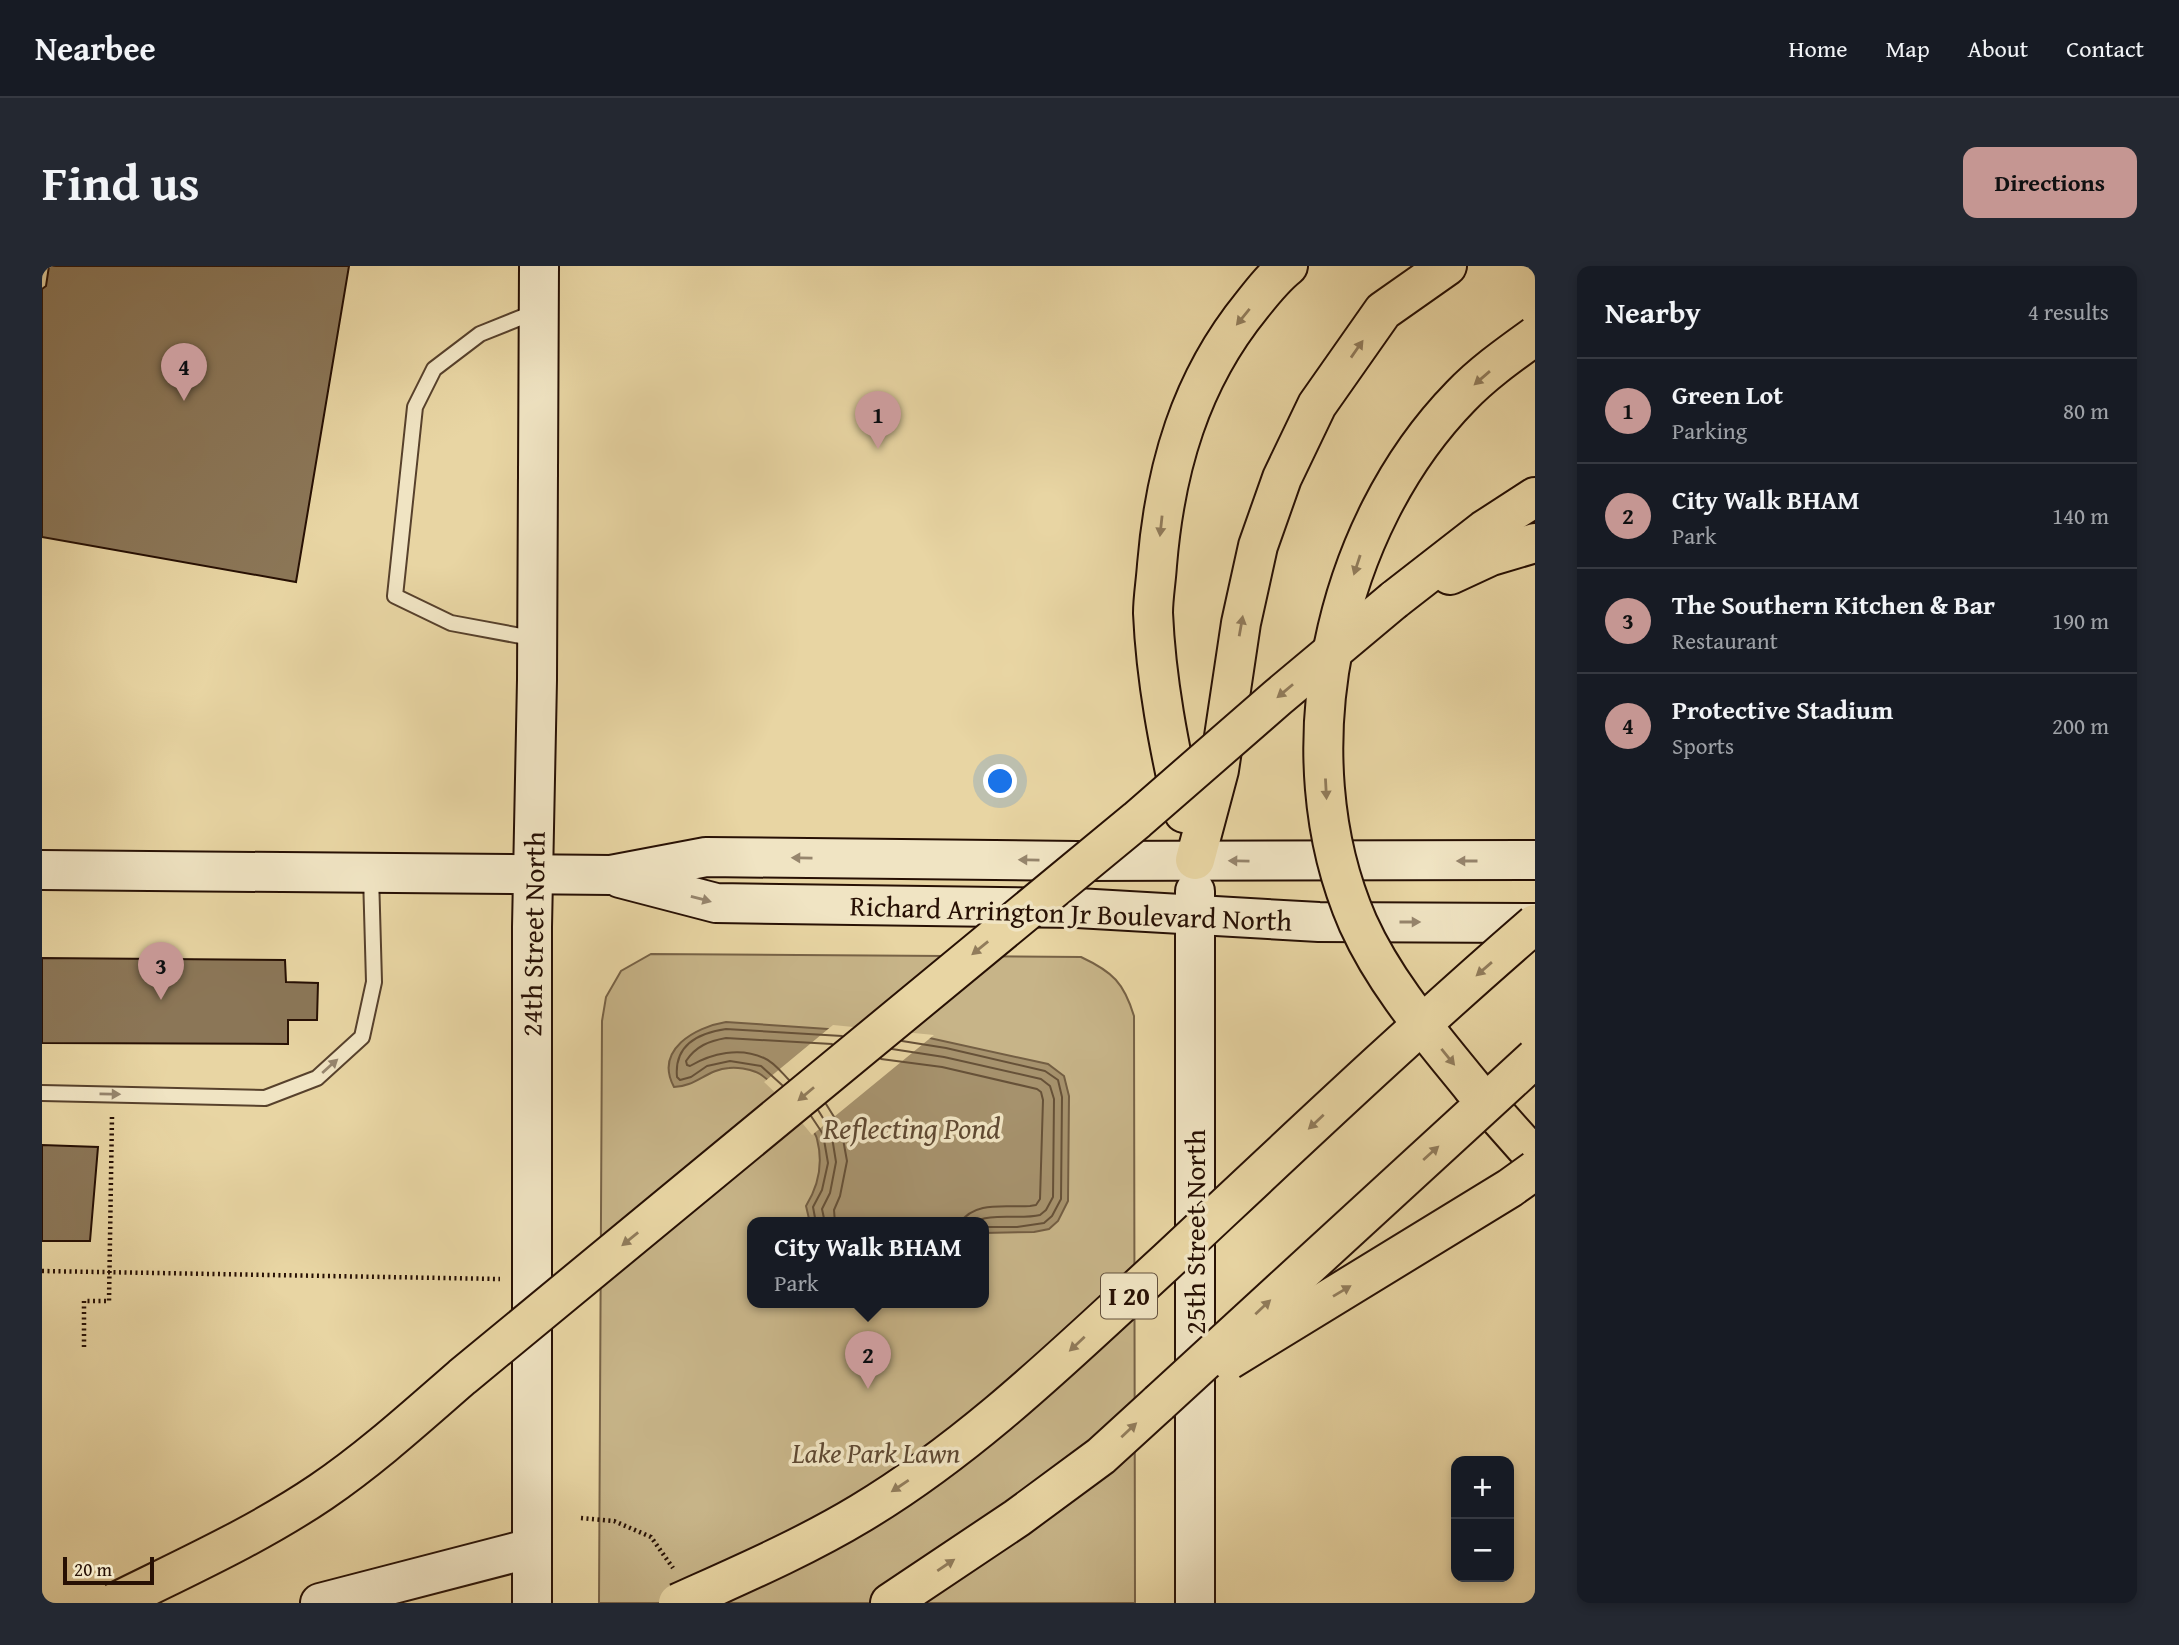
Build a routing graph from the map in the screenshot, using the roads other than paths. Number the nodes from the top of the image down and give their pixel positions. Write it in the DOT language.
graph roads {
  1 [pos="539,266"];
  2 [pos="1288,266"];
  3 [pos="1447,266"];
  4 [pos="539,310"];
  5 [pos="1535,335"];
  6 [pos="1535,497"];
  7 [pos="1535,543"];
  8 [pos="1394,600"];
  9 [pos="538,640"];
  10 [pos="1195,860"];
  11 [pos="1535,860"];
  12 [pos="42,870"];
  13 [pos="371,872"];
  14 [pos="534,874"];
  15 [pos="611,875"];
  16 [pos="1195,914"];
  17 [pos="1535,924"];
  18 [pos="1535,1058"];
  19 [pos="1473,1088"];
  20 [pos="42,1093"];
  21 [pos="1535,1141"];
  22 [pos="1535,1158"];
  23 [pos="1535,1170"];
  24 [pos="1159,1403"];
  25 [pos="532,1548"];
  26 [pos="679,1591"];
  27 [pos="114,1603"];
  28 [pos="320,1603"];
  29 [pos="532,1603"];
  30 [pos="890,1603"];
  31 [pos="1195,1603"];
  1 -- 4 [label="street, 24th Street North"];
  2 -- 10 [label="highway, one-way"];
  10 -- 3 [label="highway, one-way"];
  4 -- 9 [label="street, 24th Street North"];
  4 -- 9 [label="lane"];
  5 -- 19 [label="highway, one-way, bridge"];
  6 -- 8 [label="highway"];
  7 -- 8 [label="highway"];
  8 -- 27 [label="highway, one-way, bridge"];
  9 -- 14 [label="street, 24th Street North"];
  11 -- 10 [label="street, Richard Arrington Jr Boulevard North, one-way"];
  10 -- 15 [label="street, Richard Arrington Jr Boulevard North, one-way"];
  10 -- 16 [label="street, 25th Street North"];
  12 -- 13 [label="street, Richard Arrington Jr Boulevard North"];
  13 -- 14 [label="street, Richard Arrington Jr Boulevard North"];
  20 -- 13 [label="lane, one-way"];
  14 -- 15 [label="street, Richard Arrington Jr Boulevard North"];
  14 -- 25 [label="street, 24th Street North"];
  15 -- 16 [label="street, Richard Arrington Jr Boulevard North, one-way"];
  16 -- 17 [label="street, Richard Arrington Jr Boulevard North, one-way"];
  16 -- 31 [label="street, 25th Street North"];
  17 -- 26 [label="highway, I 20, one-way, bridge"];
  24 -- 18 [label="highway, one-way, bridge"];
  19 -- 21 [label="highway"];
  19 -- 22 [label="highway"];
  24 -- 23 [label="highway, one-way, bridge"];
  30 -- 24 [label="highway, one-way"];
  25 -- 28 [label="street"];
  25 -- 29 [label="street, 24th Street North"];
}
